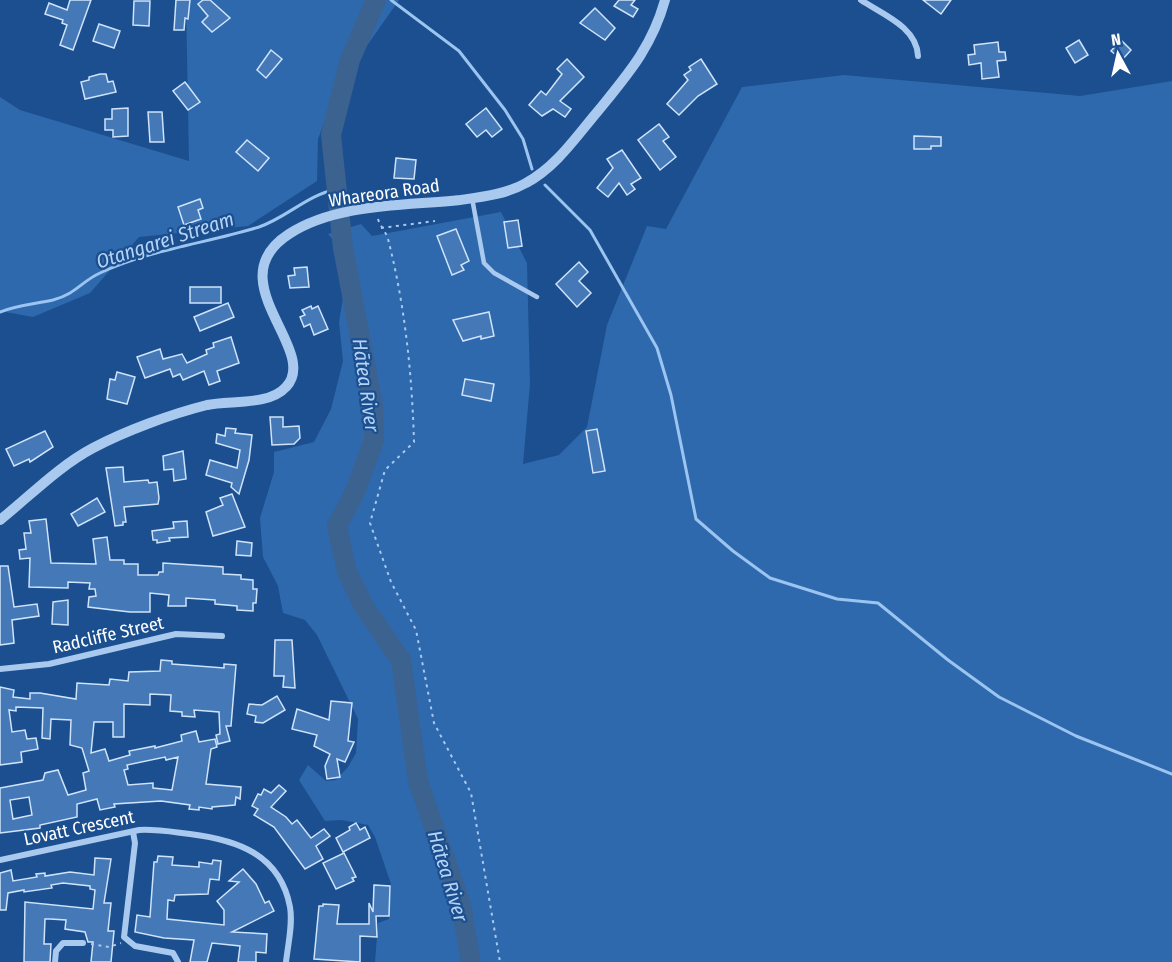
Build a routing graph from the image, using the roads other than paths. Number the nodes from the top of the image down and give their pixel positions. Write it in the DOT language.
graph roads {
  1 [pos="665,0"];
  2 [pos="861,0"];
  3 [pos="918,56"];
  4 [pos="472,198"];
  5 [pos="537,297"];
  6 [pos="0,520"];
  7 [pos="222,636"];
  8 [pos="0,669"];
  9 [pos="133,832"];
  10 [pos="0,860"];
  11 [pos="82,943"];
  12 [pos="55,962"];
  13 [pos="178,962"];
  14 [pos="286,962"];
  1 -- 4 [label="street, Whareora Road"];
  2 -- 3 [label="street"];
  4 -- 5 [label="lane"];
  4 -- 6 [label="street, Whareora Road"];
  7 -- 8 [label="street, Radcliffe Street"];
  9 -- 10 [label="street, Lovatt Crescent"];
  9 -- 13 [label="street"];
  9 -- 14 [label="street, Lovatt Crescent"];
  11 -- 12 [label="street"];
}
